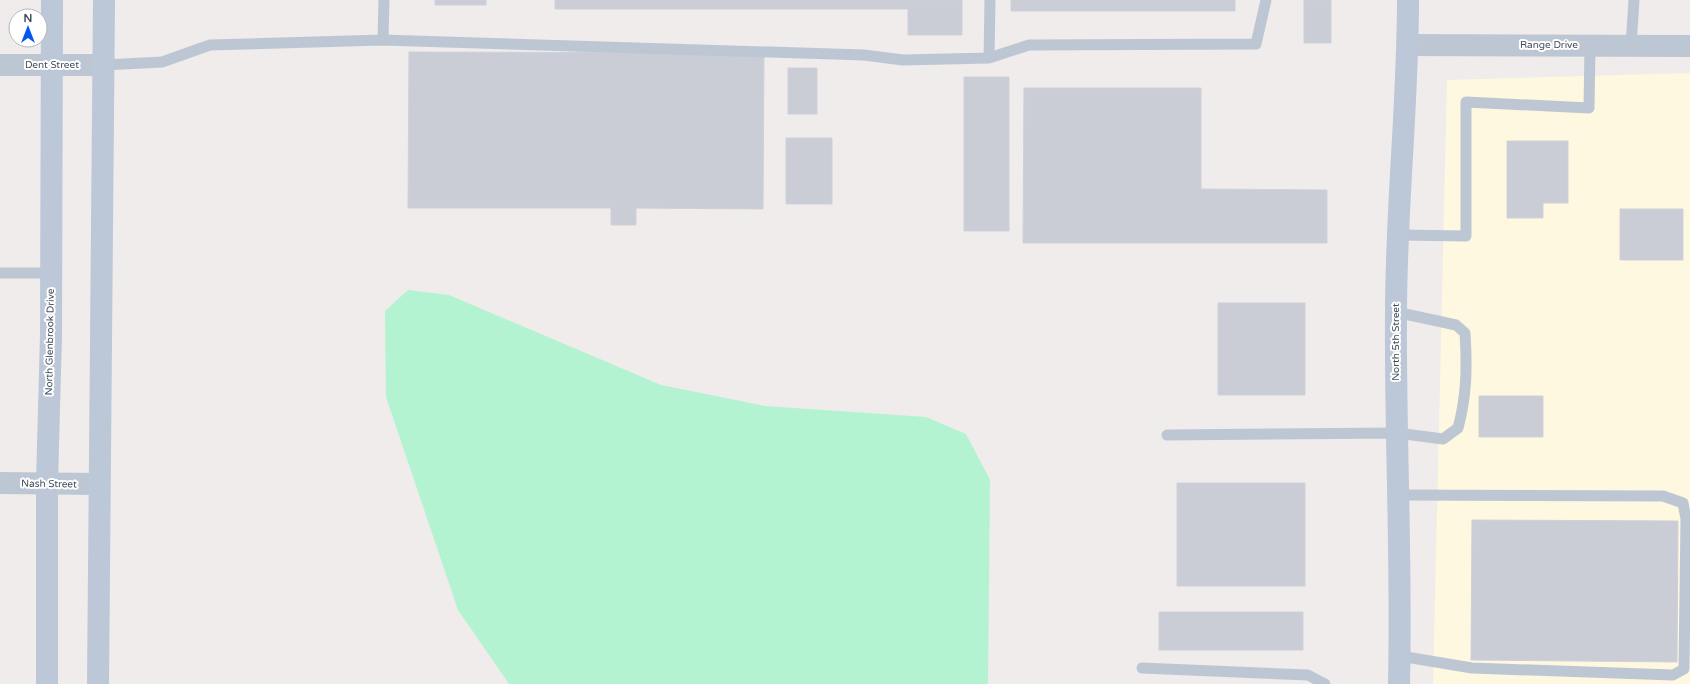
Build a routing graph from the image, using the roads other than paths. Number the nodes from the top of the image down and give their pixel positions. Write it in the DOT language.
graph roads {
  1 [pos="52,0"];
  2 [pos="104,0"];
  3 [pos="384,0"];
  4 [pos="990,0"];
  5 [pos="1266,0"];
  6 [pos="1408,0"];
  7 [pos="1634,0"];
  8 [pos="383,40"];
  9 [pos="1408,45"];
  10 [pos="1590,46"];
  11 [pos="1632,46"];
  12 [pos="1690,46"];
  13 [pos="989,58"];
  14 [pos="0,65"];
  15 [pos="51,65"];
  16 [pos="104,65"];
  17 [pos="1399,235"];
  18 [pos="0,273"];
  19 [pos="51,273"];
  20 [pos="1396,312"];
  21 [pos="1398,433"];
  22 [pos="1167,434"];
  23 [pos="0,483"];
  24 [pos="47,483"];
  25 [pos="99,484"];
  26 [pos="1399,495"];
  27 [pos="1400,656"];
  28 [pos="1142,668"];
  29 [pos="47,684"];
  30 [pos="98,684"];
  31 [pos="1325,684"];
  32 [pos="1399,684"];
  1 -- 15 [label="main road, North Glenbrook Drive"];
  2 -- 16 [label="main road"];
  3 -- 8 [label="lane"];
  4 -- 13 [label="lane"];
  5 -- 13 [label="lane"];
  6 -- 9 [label="main road, North 5th Street"];
  7 -- 11 [label="lane"];
  8 -- 13 [label="lane"];
  8 -- 16 [label="lane"];
  9 -- 10 [label="street, Range Drive"];
  9 -- 17 [label="main road, North 5th Street"];
  10 -- 11 [label="street, Range Drive"];
  10 -- 17 [label="lane"];
  11 -- 12 [label="street, Range Drive"];
  14 -- 15 [label="street, Dent Street"];
  15 -- 16 [label="street, Dent Street"];
  15 -- 19 [label="main road, North Glenbrook Drive"];
  16 -- 25 [label="main road"];
  17 -- 20 [label="main road, North 5th Street"];
  18 -- 19 [label="lane"];
  19 -- 24 [label="main road, North Glenbrook Drive"];
  20 -- 21 [label="main road, North 5th Street"];
  20 -- 21 [label="lane"];
  21 -- 22 [label="lane"];
  21 -- 26 [label="main road, North 5th Street"];
  23 -- 24 [label="street, Nash Street"];
  24 -- 25 [label="street, Nash Street"];
  24 -- 29 [label="main road, North Glenbrook Drive"];
  25 -- 30 [label="main road"];
  26 -- 27 [label="main road, North 5th Street"];
  26 -- 27 [label="lane"];
  27 -- 32 [label="main road, North 5th Street"];
  28 -- 31 [label="lane"];
}
